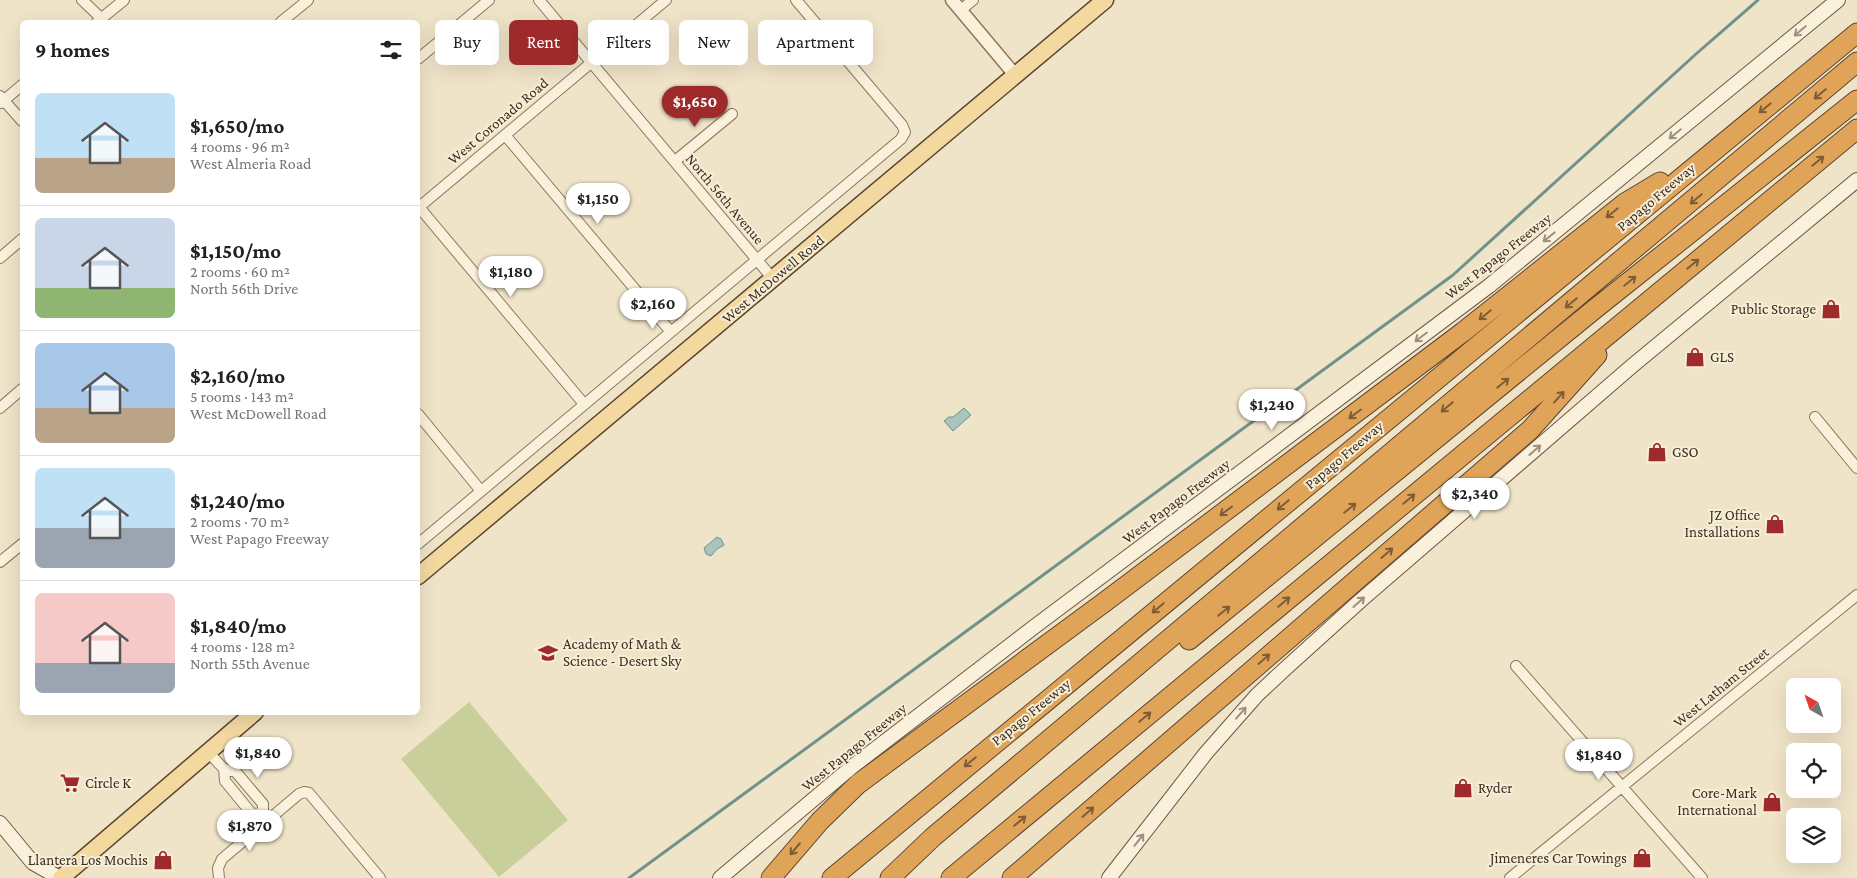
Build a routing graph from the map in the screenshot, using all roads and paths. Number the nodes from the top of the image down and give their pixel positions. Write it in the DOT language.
graph roads {
  1 [pos="82,0"];
  2 [pos="124,0"];
  3 [pos="308,0"];
  4 [pos="489,0"];
  5 [pos="539,0"];
  6 [pos="666,0"];
  7 [pos="796,0"];
  8 [pos="952,0"];
  9 [pos="973,0"];
  10 [pos="1104,0"];
  11 [pos="1838,0"];
  12 [pos="961,10"];
  13 [pos="98,20"];
  14 [pos="100,20"];
  15 [pos="283,20"];
  16 [pos="642,20"];
  17 [pos="1857,33"];
  18 [pos="420,57"];
  19 [pos="588,57"];
  20 [pos="1857,62"];
  21 [pos="588,65"];
  22 [pos="595,65"];
  23 [pos="1015,75"];
  24 [pos="20,86"];
  25 [pos="2,100"];
  26 [pos="1857,100"];
  27 [pos="732,114"];
  28 [pos="20,119"];
  29 [pos="1857,129"];
  30 [pos="505,135"];
  31 [pos="1712,151"];
  32 [pos="675,161"];
  33 [pos="1857,180"];
  34 [pos="420,206"];
  35 [pos="420,210"];
  36 [pos="20,241"];
  37 [pos="0,258"];
  38 [pos="756,260"];
  39 [pos="772,279"];
  40 [pos="1642,306"];
  41 [pos="671,332"];
  42 [pos="20,391"];
  43 [pos="584,404"];
  44 [pos="0,408"];
  45 [pos="420,416"];
  46 [pos="1815,417"];
  47 [pos="1857,468"];
  48 [pos="481,490"];
  49 [pos="420,542"];
  50 [pos="20,546"];
  51 [pos="0,562"];
  52 [pos="420,574"];
  53 [pos="1857,594"];
  54 [pos="1516,666"];
  55 [pos="251,715"];
  56 [pos="208,752"];
  57 [pos="224,769"];
  58 [pos="1620,787"];
  59 [pos="934,792"];
  60 [pos="265,817"];
  61 [pos="0,823"];
  62 [pos="954,827"];
  63 [pos="33,863"];
  64 [pos="38,878"];
  65 [pos="61,878"];
  66 [pos="219,878"];
  67 [pos="380,878"];
  68 [pos="720,878"];
  69 [pos="771,878"];
  70 [pos="824,878"];
  71 [pos="832,878"];
  72 [pos="890,878"];
  73 [pos="905,878"];
  74 [pos="951,878"];
  75 [pos="1012,878"];
  76 [pos="1110,878"];
  77 [pos="1510,878"];
  78 [pos="1702,878"];
  1 -- 13 [label="street"];
  2 -- 14 [label="street"];
  3 -- 15 [label="street"];
  4 -- 18 [label="street"];
  5 -- 19 [label="street, North 56th Avenue"];
  6 -- 16 [label="street, West Coronado Road"];
  7 -- 38 [label="street, West McDowell Road"];
  8 -- 12 [label="street"];
  9 -- 12 [label="street"];
  10 -- 23 [label="main road, West McDowell Road"];
  11 -- 68 [label="main road, West Papago Freeway, one-way"];
  12 -- 23 [label="street"];
  17 -- 31 [label="highway, Papago Freeway, one-way"];
  20 -- 62 [label="highway, one-way"];
  21 -- 30 [label="street, West Coronado Road"];
  22 -- 32 [label="street, North 56th Avenue"];
  23 -- 39 [label="main road, West McDowell Road"];
  24 -- 25 [label="street"];
  25 -- 28 [label="street"];
  62 -- 26 [label="highway, one-way"];
  27 -- 32 [label="street"];
  40 -- 29 [label="highway, one-way"];
  30 -- 34 [label="street, West Coronado Road"];
  30 -- 41 [label="street"];
  31 -- 59 [label="highway, Papago Freeway, one-way"];
  31 -- 69 [label="highway, one-way"];
  32 -- 38 [label="street, North 56th Avenue"];
  76 -- 33 [label="main road, one-way"];
  35 -- 43 [label="street"];
  36 -- 37 [label="street"];
  38 -- 39 [label="street, North 56th Avenue"];
  38 -- 41 [label="street, West McDowell Road"];
  39 -- 52 [label="main road, West McDowell Road"];
  74 -- 40 [label="highway, one-way"];
  75 -- 40 [label="highway, one-way"];
  41 -- 43 [label="street, West McDowell Road"];
  42 -- 44 [label="street"];
  43 -- 48 [label="street, West McDowell Road"];
  45 -- 48 [label="street"];
  46 -- 47 [label="street"];
  48 -- 49 [label="street, West McDowell Road"];
  50 -- 51 [label="street"];
  53 -- 58 [label="street, West Latham Street"];
  54 -- 58 [label="street"];
  55 -- 56 [label="main road"];
  56 -- 57 [label="street"];
  56 -- 65 [label="main road"];
  57 -- 60 [label="street"];
  57 -- 60 [label="street"];
  58 -- 77 [label="street, West Latham Street"];
  58 -- 78 [label="street"];
  59 -- 70 [label="highway"];
  59 -- 71 [label="highway, Papago Freeway"];
  60 -- 66 [label="street"];
  60 -- 67 [label="street"];
  61 -- 63 [label="main road"];
  62 -- 72 [label="highway"];
  62 -- 73 [label="highway"];
  63 -- 64 [label="main road"];
  63 -- 65 [label="main road"];
}
